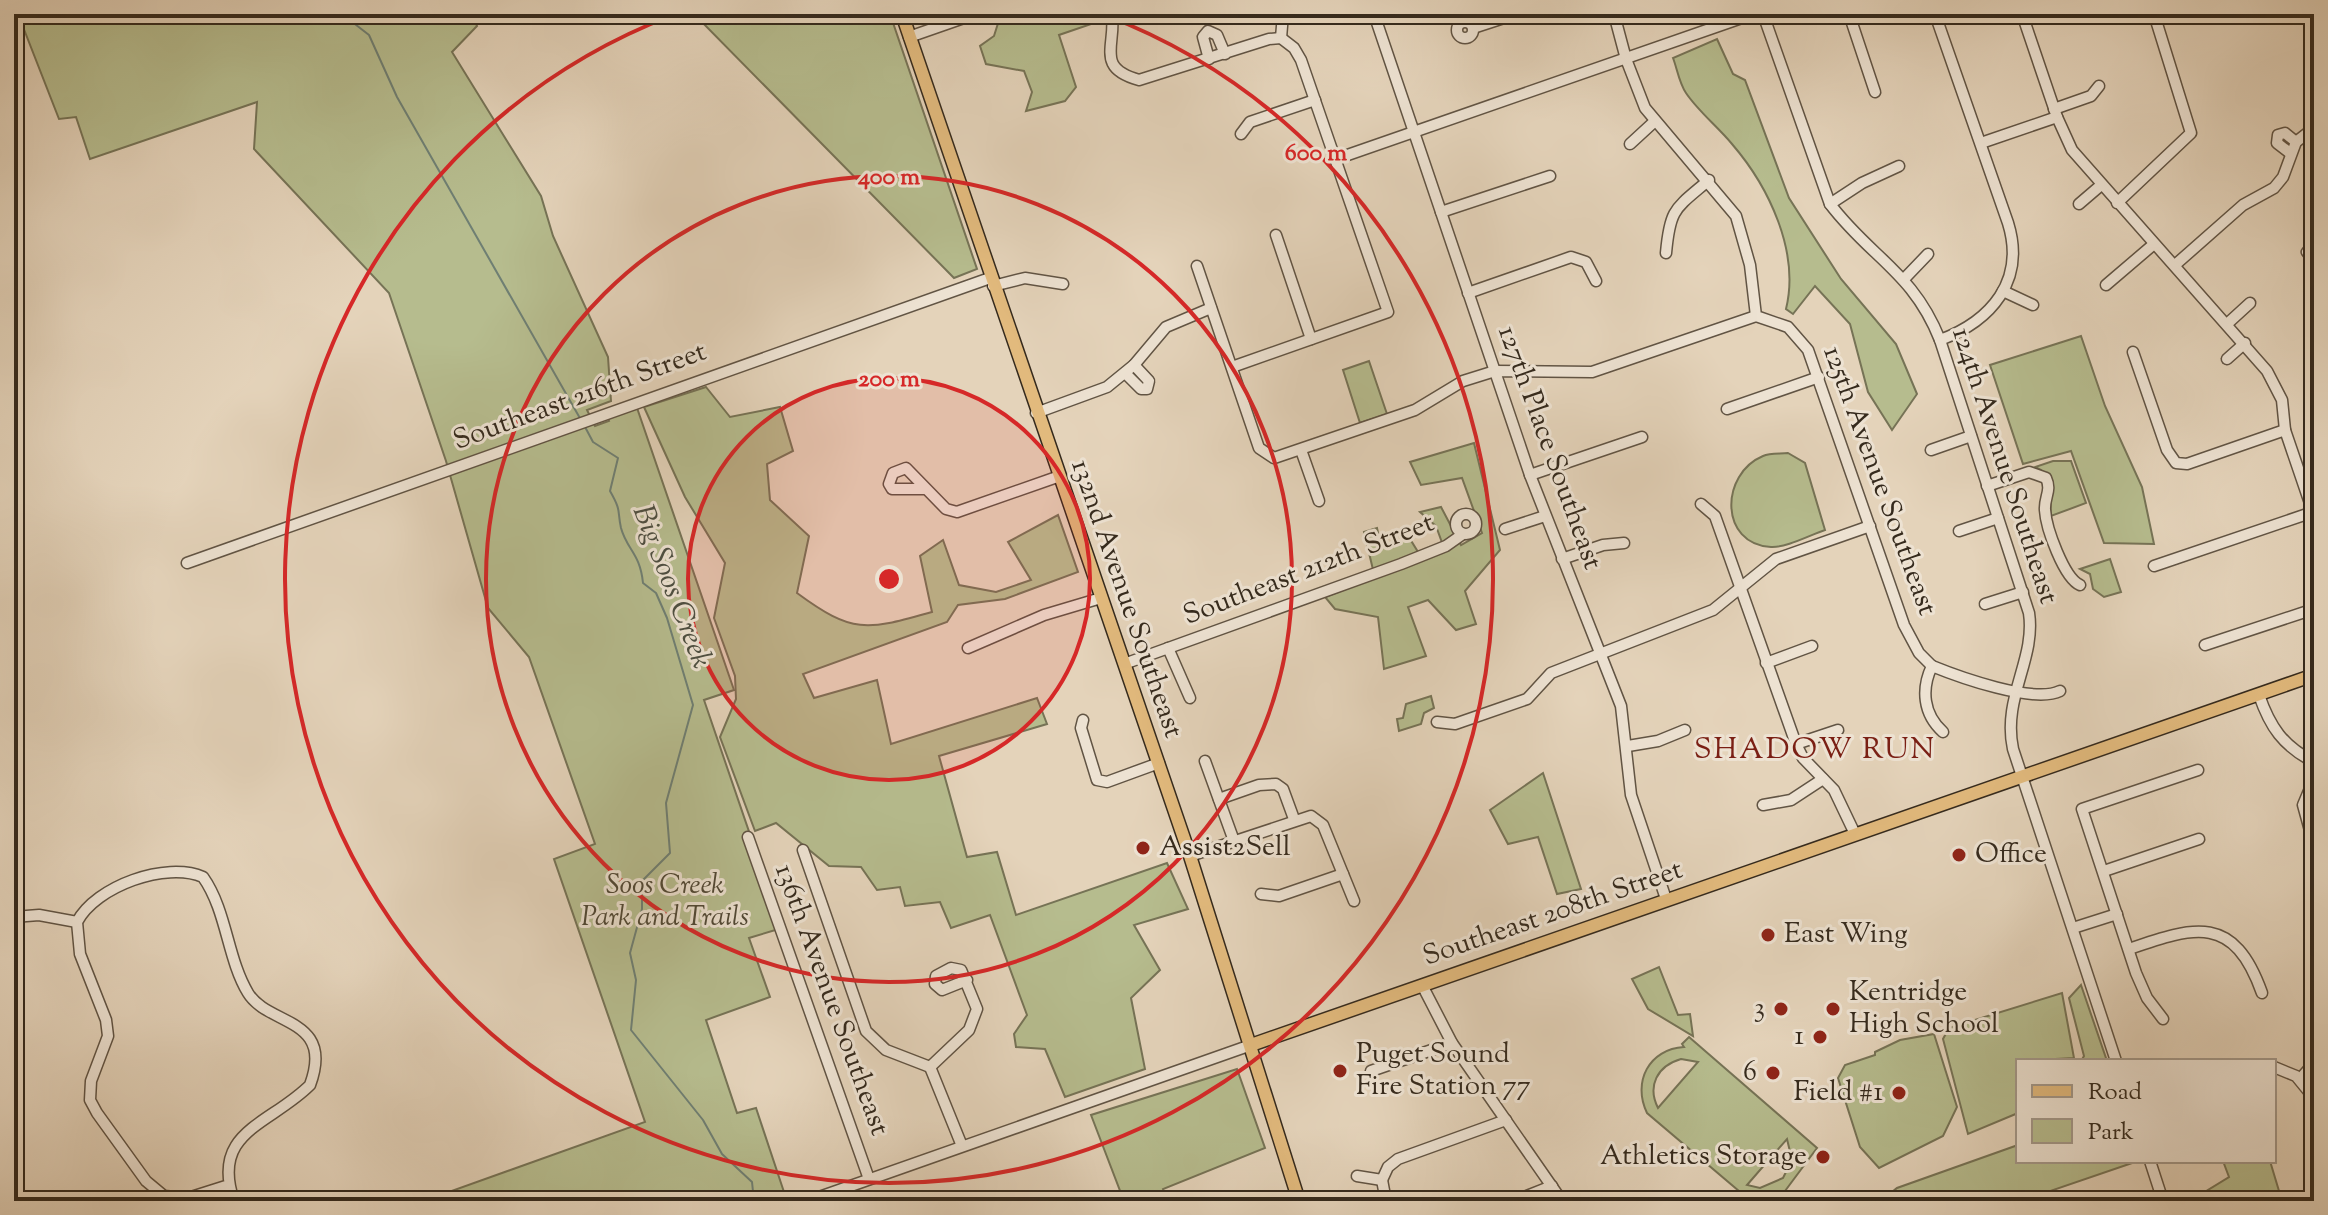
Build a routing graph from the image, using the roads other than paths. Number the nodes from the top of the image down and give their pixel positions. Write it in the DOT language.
graph roads {
  1 [pos="902,14"];
  2 [pos="975,14"];
  3 [pos="1112,14"];
  4 [pos="1283,14"];
  5 [pos="1374,14"];
  6 [pos="1516,14"];
  7 [pos="1614,14"];
  8 [pos="1753,14"];
  9 [pos="1763,14"];
  10 [pos="1849,14"];
  11 [pos="1935,14"];
  12 [pos="2022,14"];
  13 [pos="2154,14"];
  14 [pos="1473,28"];
  15 [pos="909,37"];
  16 [pos="1281,38"];
  17 [pos="1225,54"];
  18 [pos="1209,59"];
  19 [pos="1626,59"];
  20 [pos="2099,86"];
  21 [pos="1875,92"];
  22 [pos="1315,100"];
  23 [pos="2055,113"];
  24 [pos="1655,121"];
  25 [pos="2314,128"];
  26 [pos="1414,133"];
  27 [pos="1241,134"];
  28 [pos="2296,142"];
  29 [pos="1981,143"];
  30 [pos="1630,144"];
  31 [pos="2290,153"];
  32 [pos="1336,159"];
  33 [pos="1899,166"];
  34 [pos="1550,176"];
  35 [pos="1709,180"];
  36 [pos="2100,186"];
  37 [pos="2117,203"];
  38 [pos="1830,204"];
  39 [pos="2079,204"];
  40 [pos="1441,212"];
  41 [pos="1276,235"];
  42 [pos="2154,244"];
  43 [pos="2314,244"];
  44 [pos="1666,253"];
  45 [pos="1928,254"];
  46 [pos="2314,261"];
  47 [pos="2175,265"];
  48 [pos="1197,266"];
  49 [pos="1905,278"];
  50 [pos="1596,281"];
  51 [pos="991,282"];
  52 [pos="1063,284"];
  53 [pos="2106,285"];
  54 [pos="2003,291"];
  55 [pos="1468,293"];
  56 [pos="2250,303"];
  57 [pos="2033,305"];
  58 [pos="1211,308"];
  59 [pos="1756,316"];
  60 [pos="2227,324"];
  61 [pos="1311,339"];
  62 [pos="1940,340"];
  63 [pos="2245,343"];
  64 [pos="2133,352"];
  65 [pos="2227,359"];
  66 [pos="1134,365"];
  67 [pos="1232,367"];
  68 [pos="1495,371"];
  69 [pos="1125,373"];
  70 [pos="1819,377"];
  71 [pos="1727,409"];
  72 [pos="1036,413"];
  73 [pos="2285,430"];
  74 [pos="1971,436"];
  75 [pos="1642,437"];
  76 [pos="1301,450"];
  77 [pos="1931,450"];
  78 [pos="1530,475"];
  79 [pos="1057,477"];
  80 [pos="1987,486"];
  81 [pos="925,489"];
  82 [pos="1319,501"];
  83 [pos="1701,504"];
  84 [pos="2314,513"];
  85 [pos="1545,516"];
  86 [pos="1998,518"];
  87 [pos="1870,526"];
  88 [pos="1505,529"];
  89 [pos="1959,531"];
  90 [pos="1463,534"];
  91 [pos="1624,543"];
  92 [pos="1562,559"];
  93 [pos="187,563"];
  94 [pos="2154,566"];
  95 [pos="2080,585"];
  96 [pos="1741,589"];
  97 [pos="2023,592"];
  98 [pos="1101,598"];
  99 [pos="1985,604"];
  100 [pos="2314,609"];
  101 [pos="2205,645"];
  102 [pos="1812,646"];
  103 [pos="968,648"];
  104 [pos="1168,648"];
  105 [pos="1602,655"];
  106 [pos="1766,663"];
  107 [pos="1124,664"];
  108 [pos="1932,666"];
  109 [pos="2314,675"];
  110 [pos="2015,691"];
  111 [pos="2060,691"];
  112 [pos="2259,695"];
  113 [pos="1190,698"];
  114 [pos="1083,720"];
  115 [pos="1437,722"];
  116 [pos="1685,730"];
  117 [pos="1838,730"];
  118 [pos="1943,732"];
  119 [pos="1796,744"];
  120 [pos="1628,746"];
  121 [pos="1205,761"];
  122 [pos="2314,762"];
  123 [pos="1159,763"];
  124 [pos="2198,770"];
  125 [pos="2022,775"];
  126 [pos="1823,779"];
  127 [pos="2314,779"];
  128 [pos="1219,799"];
  129 [pos="1763,805"];
  130 [pos="1294,819"];
  131 [pos="1855,834"];
  132 [pos="748,837"];
  133 [pos="2199,839"];
  134 [pos="1234,841"];
  135 [pos="2314,845"];
  136 [pos="803,850"];
  137 [pos="1190,856"];
  138 [pos="2104,871"];
  139 [pos="1343,874"];
  140 [pos="1261,894"];
  141 [pos="1666,899"];
  142 [pos="1354,901"];
  143 [pos="2117,914"];
  144 [pos="14,917"];
  145 [pos="77,922"];
  146 [pos="2073,928"];
  147 [pos="2129,949"];
  148 [pos="967,980"];
  149 [pos="1422,985"];
  150 [pos="2262,993"];
  151 [pos="2163,1019"];
  152 [pos="1452,1043"];
  153 [pos="1251,1045"];
  154 [pos="2115,1059"];
  155 [pos="2314,1063"];
  156 [pos="930,1067"];
  157 [pos="2276,1068"];
  158 [pos="1371,1071"];
  159 [pos="2300,1079"];
  160 [pos="2314,1098"];
  161 [pos="1506,1120"];
  162 [pos="962,1146"];
  163 [pos="2151,1163"];
  164 [pos="1357,1176"];
  165 [pos="869,1179"];
  166 [pos="1382,1180"];
  167 [pos="229,1185"];
  168 [pos="1552,1186"];
  169 [pos="234,1201"];
  170 [pos="808,1201"];
  171 [pos="1299,1201"];
  172 [pos="1386,1201"];
  173 [pos="1514,1201"];
  174 [pos="1562,1201"];
  175 [pos="2163,1201"];
  1 -- 15 [label="main road, 132nd Avenue Southeast"];
  2 -- 15 [label="street"];
  3 -- 18 [label="street"];
  4 -- 16 [label="street"];
  5 -- 26 [label="street, 127th Place Southeast"];
  6 -- 14 [label="street"];
  7 -- 19 [label="street"];
  8 -- 19 [label="street"];
  9 -- 38 [label="street, 124th Avenue Southeast"];
  10 -- 21 [label="street"];
  11 -- 29 [label="street"];
  12 -- 23 [label="street"];
  13 -- 37 [label="street"];
  15 -- 51 [label="main road, 132nd Avenue Southeast"];
  16 -- 17 [label="street"];
  16 -- 22 [label="street"];
  17 -- 18 [label="street"];
  17 -- 18 [label="street"];
  19 -- 24 [label="street"];
  19 -- 26 [label="street"];
  20 -- 23 [label="street"];
  22 -- 27 [label="street"];
  22 -- 32 [label="street"];
  23 -- 29 [label="street"];
  23 -- 36 [label="street"];
  24 -- 30 [label="street"];
  24 -- 35 [label="street"];
  25 -- 28 [label="street"];
  26 -- 32 [label="street"];
  26 -- 40 [label="street, 127th Place Southeast"];
  28 -- 31 [label="street"];
  28 -- 31 [label="street"];
  29 -- 54 [label="street"];
  31 -- 47 [label="street"];
  32 -- 61 [label="street"];
  33 -- 38 [label="street"];
  34 -- 40 [label="street"];
  35 -- 44 [label="street"];
  35 -- 59 [label="street"];
  36 -- 37 [label="street"];
  36 -- 39 [label="street"];
  37 -- 42 [label="street"];
  38 -- 49 [label="street, 124th Avenue Southeast"];
  40 -- 55 [label="street, 127th Place Southeast"];
  41 -- 61 [label="street"];
  42 -- 47 [label="street"];
  42 -- 53 [label="street"];
  43 -- 46 [label="street"];
  45 -- 49 [label="street"];
  47 -- 60 [label="street"];
  48 -- 58 [label="street"];
  49 -- 62 [label="street, 124th Avenue Southeast"];
  50 -- 55 [label="street"];
  51 -- 52 [label="street, Southeast 216th Street"];
  51 -- 72 [label="main road, 132nd Avenue Southeast"];
  51 -- 93 [label="street, Southeast 216th Street"];
  54 -- 57 [label="street"];
  54 -- 62 [label="street"];
  55 -- 68 [label="street, 127th Place Southeast"];
  56 -- 60 [label="street"];
  58 -- 66 [label="street"];
  58 -- 67 [label="street"];
  59 -- 68 [label="street"];
  59 -- 70 [label="street, 125th Avenue Southeast"];
  60 -- 63 [label="street"];
  61 -- 67 [label="street"];
  62 -- 74 [label="street, 124th Avenue Southeast"];
  63 -- 65 [label="street"];
  63 -- 73 [label="street"];
  64 -- 73 [label="street"];
  66 -- 69 [label="street"];
  66 -- 69 [label="street"];
  67 -- 76 [label="street"];
  68 -- 76 [label="street"];
  68 -- 78 [label="street, 127th Place Southeast"];
  69 -- 72 [label="street"];
  70 -- 71 [label="street"];
  70 -- 87 [label="street, 125th Avenue Southeast"];
  72 -- 79 [label="main road, 132nd Avenue Southeast"];
  73 -- 84 [label="street"];
  74 -- 77 [label="street"];
  74 -- 80 [label="street, 124th Avenue Southeast"];
  75 -- 78 [label="street"];
  76 -- 82 [label="street"];
  78 -- 85 [label="street, 127th Place Southeast"];
  79 -- 81 [label="street"];
  79 -- 98 [label="main road, 132nd Avenue Southeast"];
  80 -- 86 [label="street, 124th Avenue Southeast"];
  80 -- 95 [label="street"];
  83 -- 96 [label="street"];
  84 -- 94 [label="street"];
  85 -- 88 [label="street"];
  85 -- 92 [label="street, 127th Place Southeast"];
  86 -- 89 [label="street"];
  86 -- 97 [label="street, 124th Avenue Southeast"];
  87 -- 96 [label="street"];
  87 -- 108 [label="street, 125th Avenue Southeast"];
  90 -- 104 [label="street, Southeast 212th Street"];
  91 -- 92 [label="street"];
  92 -- 105 [label="street, 127th Place Southeast"];
  96 -- 105 [label="street"];
  96 -- 106 [label="street"];
  97 -- 99 [label="street"];
  97 -- 110 [label="street, 124th Avenue Southeast"];
  98 -- 103 [label="street"];
  98 -- 107 [label="main road, 132nd Avenue Southeast"];
  100 -- 101 [label="street"];
  102 -- 106 [label="street"];
  104 -- 107 [label="street, Southeast 212th Street"];
  104 -- 113 [label="street"];
  105 -- 115 [label="street"];
  105 -- 120 [label="street, 127th Place Southeast"];
  106 -- 119 [label="street"];
  107 -- 123 [label="main road, 132nd Avenue Southeast"];
  108 -- 110 [label="street"];
  108 -- 118 [label="street"];
  109 -- 112 [label="main road, Southeast 208th Street"];
  110 -- 111 [label="street"];
  110 -- 125 [label="street, 124th Avenue Southeast"];
  112 -- 122 [label="street"];
  112 -- 125 [label="main road, Southeast 208th Street"];
  114 -- 123 [label="street"];
  116 -- 120 [label="street"];
  117 -- 119 [label="street"];
  119 -- 126 [label="street"];
  120 -- 141 [label="street, 127th Place Southeast"];
  121 -- 128 [label="street"];
  123 -- 137 [label="main road, 132nd Avenue Southeast"];
  124 -- 138 [label="street"];
  125 -- 131 [label="main road, Southeast 208th Street"];
  125 -- 146 [label="street, 124th Avenue Southeast"];
  126 -- 129 [label="street"];
  126 -- 131 [label="street"];
  127 -- 135 [label="street"];
  128 -- 130 [label="street"];
  128 -- 134 [label="street"];
  130 -- 134 [label="street"];
  130 -- 139 [label="street"];
  131 -- 141 [label="main road, Southeast 208th Street"];
  132 -- 165 [label="street, 136th Avenue Southeast"];
  133 -- 138 [label="street"];
  134 -- 137 [label="street"];
  136 -- 156 [label="street"];
  137 -- 153 [label="main road, 132nd Avenue Southeast"];
  138 -- 143 [label="street"];
  139 -- 140 [label="street"];
  139 -- 142 [label="street"];
  141 -- 149 [label="main road, Southeast 208th Street"];
  143 -- 146 [label="street"];
  143 -- 147 [label="street"];
  144 -- 145 [label="street"];
  145 -- 167 [label="street"];
  145 -- 167 [label="street"];
  146 -- 154 [label="street, 124th Avenue Southeast"];
  147 -- 150 [label="street"];
  147 -- 151 [label="street"];
  148 -- 156 [label="street"];
  149 -- 152 [label="street"];
  149 -- 153 [label="main road, Southeast 208th Street"];
  152 -- 158 [label="street"];
  152 -- 161 [label="street"];
  153 -- 162 [label="street, Southeast 208th Street"];
  153 -- 171 [label="main road, 132nd Avenue Southeast"];
  155 -- 159 [label="street"];
  156 -- 162 [label="street"];
  157 -- 159 [label="street"];
  159 -- 160 [label="street"];
  161 -- 166 [label="street"];
  161 -- 168 [label="street"];
  162 -- 165 [label="street, Southeast 208th Street"];
  163 -- 175 [label="street"];
  164 -- 166 [label="street"];
  165 -- 170 [label="street, Southeast 208th Street"];
  166 -- 172 [label="street"];
  167 -- 169 [label="street"];
  168 -- 173 [label="street"];
  168 -- 174 [label="street"];
}
